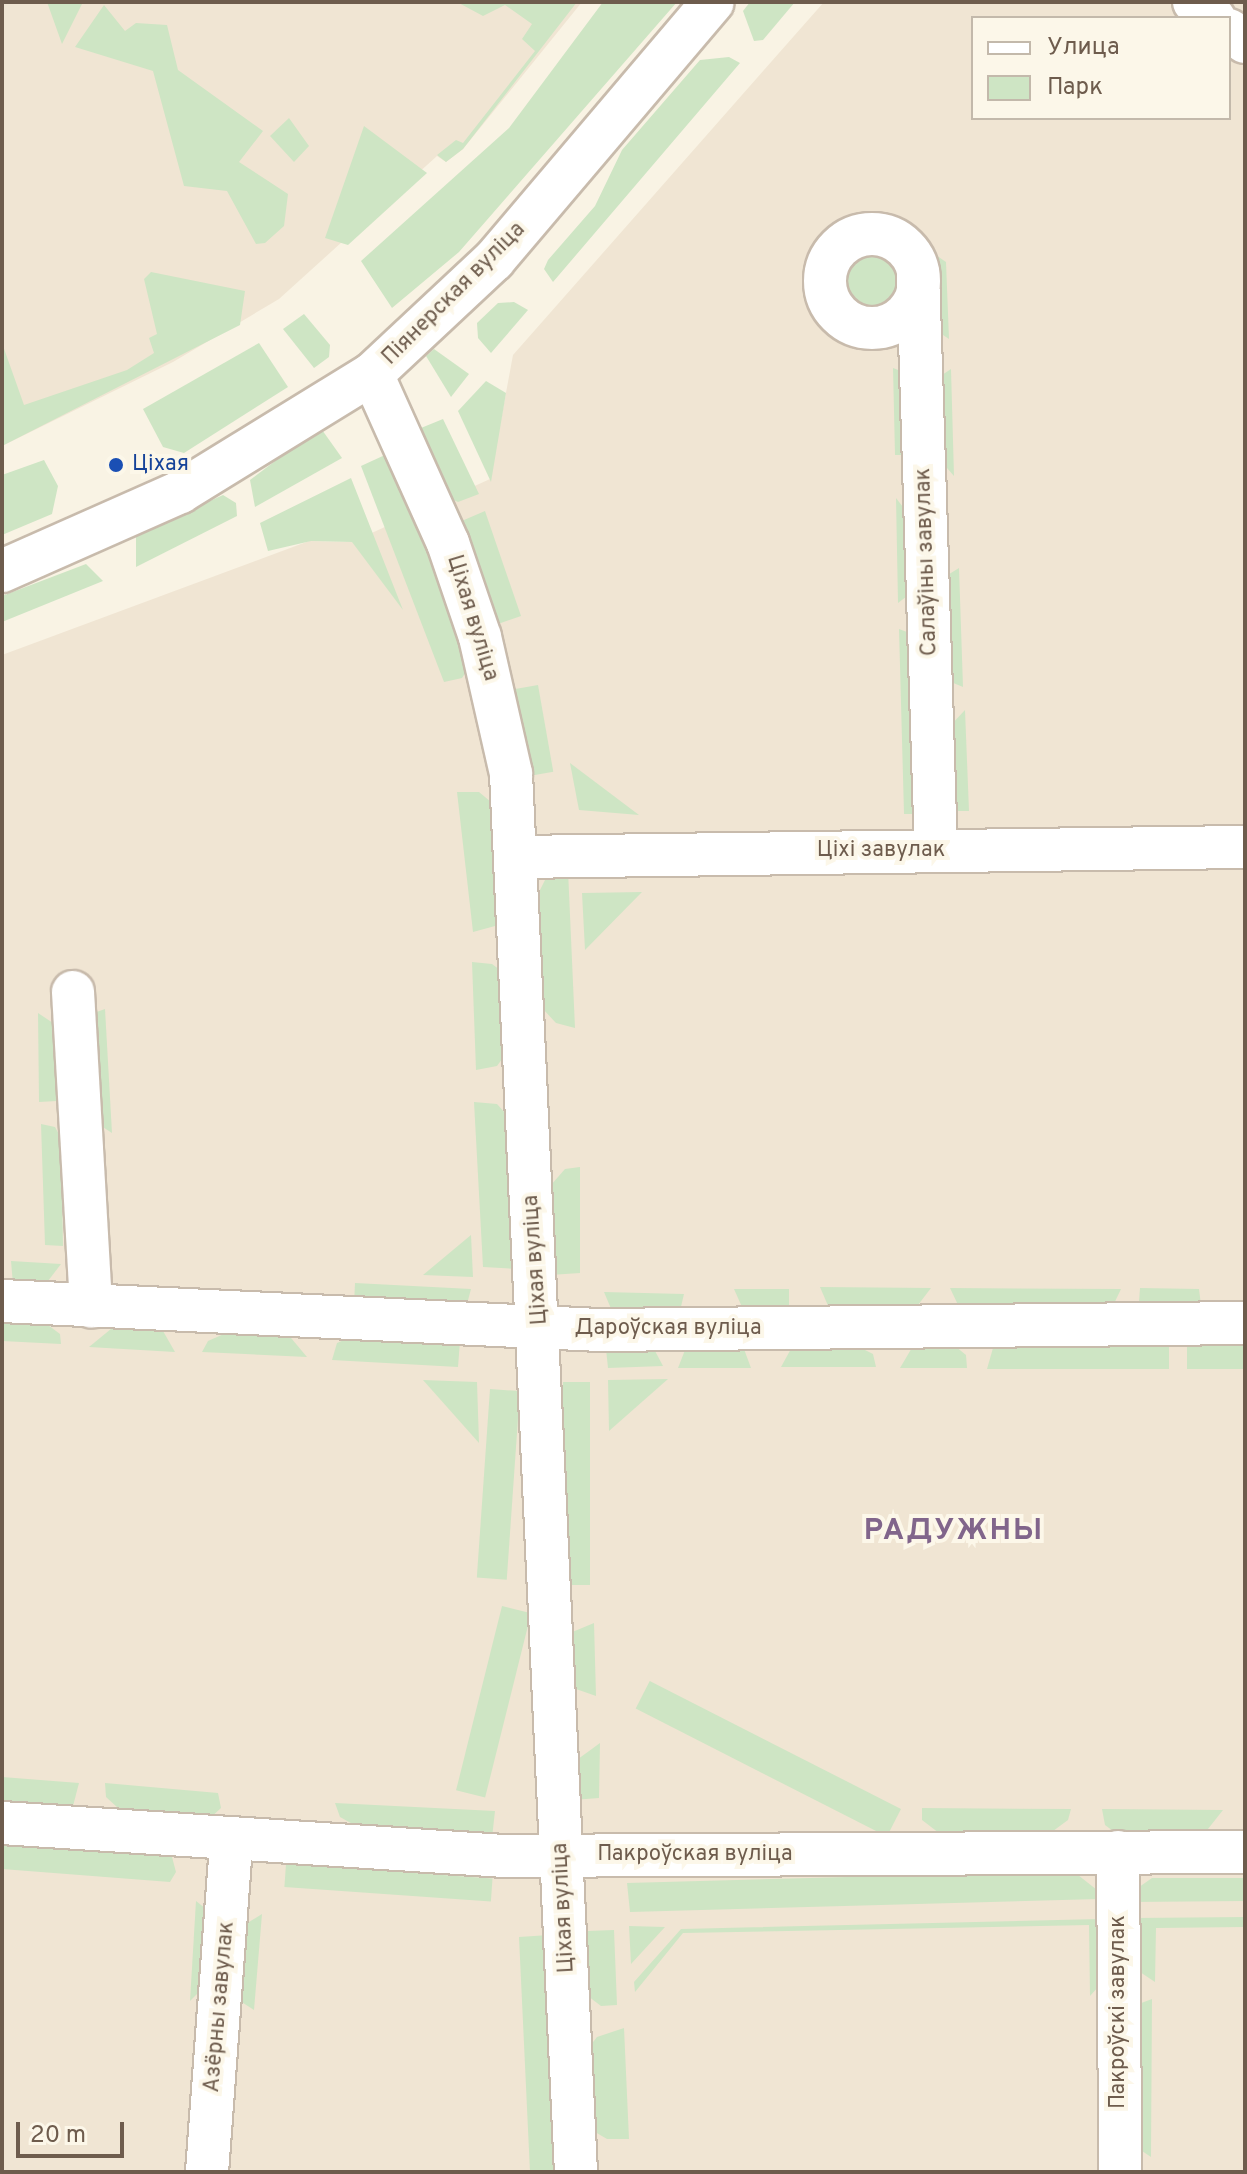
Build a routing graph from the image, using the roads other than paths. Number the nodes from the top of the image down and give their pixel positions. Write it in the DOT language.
graph roads {
  1 [pos="713,2"];
  2 [pos="1194,2"];
  3 [pos="1212,16"];
  4 [pos="918,273"];
  5 [pos="372,374"];
  6 [pos="2,571"];
  7 [pos="1245,847"];
  8 [pos="936,851"];
  9 [pos="517,857"];
  10 [pos="73,992"];
  11 [pos="2,1301"];
  12 [pos="91,1306"];
  13 [pos="1245,1323"];
  14 [pos="541,1329"];
  15 [pos="2,1823"];
  16 [pos="231,1842"];
  17 [pos="1118,1852"];
  18 [pos="1245,1852"];
  19 [pos="562,1856"];
  20 [pos="207,2172"];
  21 [pos="576,2172"];
  22 [pos="1120,2172"];
  1 -- 5 [label="street, Піянерская вуліца"];
  2 -- 3 [label="street"];
  4 -- 8 [label="street, Салаўіны завулак"];
  5 -- 6 [label="street, Піянерская вуліца"];
  5 -- 9 [label="street, Ціхая вуліца"];
  7 -- 8 [label="street, Ціхі завулак"];
  8 -- 9 [label="street, Ціхі завулак"];
  9 -- 14 [label="street, Ціхая вуліца"];
  10 -- 12 [label="street"];
  11 -- 12 [label="street, Дароўская вуліца"];
  12 -- 14 [label="street, Дароўская вуліца"];
  13 -- 14 [label="street, Дароўская вуліца"];
  14 -- 19 [label="street, Ціхая вуліца"];
  15 -- 16 [label="street, Пакроўская вуліца"];
  16 -- 19 [label="street, Пакроўская вуліца"];
  16 -- 20 [label="street, Азёрны завулак"];
  17 -- 18 [label="street, Пакроўская вуліца"];
  17 -- 19 [label="street, Пакроўская вуліца"];
  17 -- 22 [label="street, Пакроўскі завулак"];
  19 -- 21 [label="street, Ціхая вуліца"];
}
